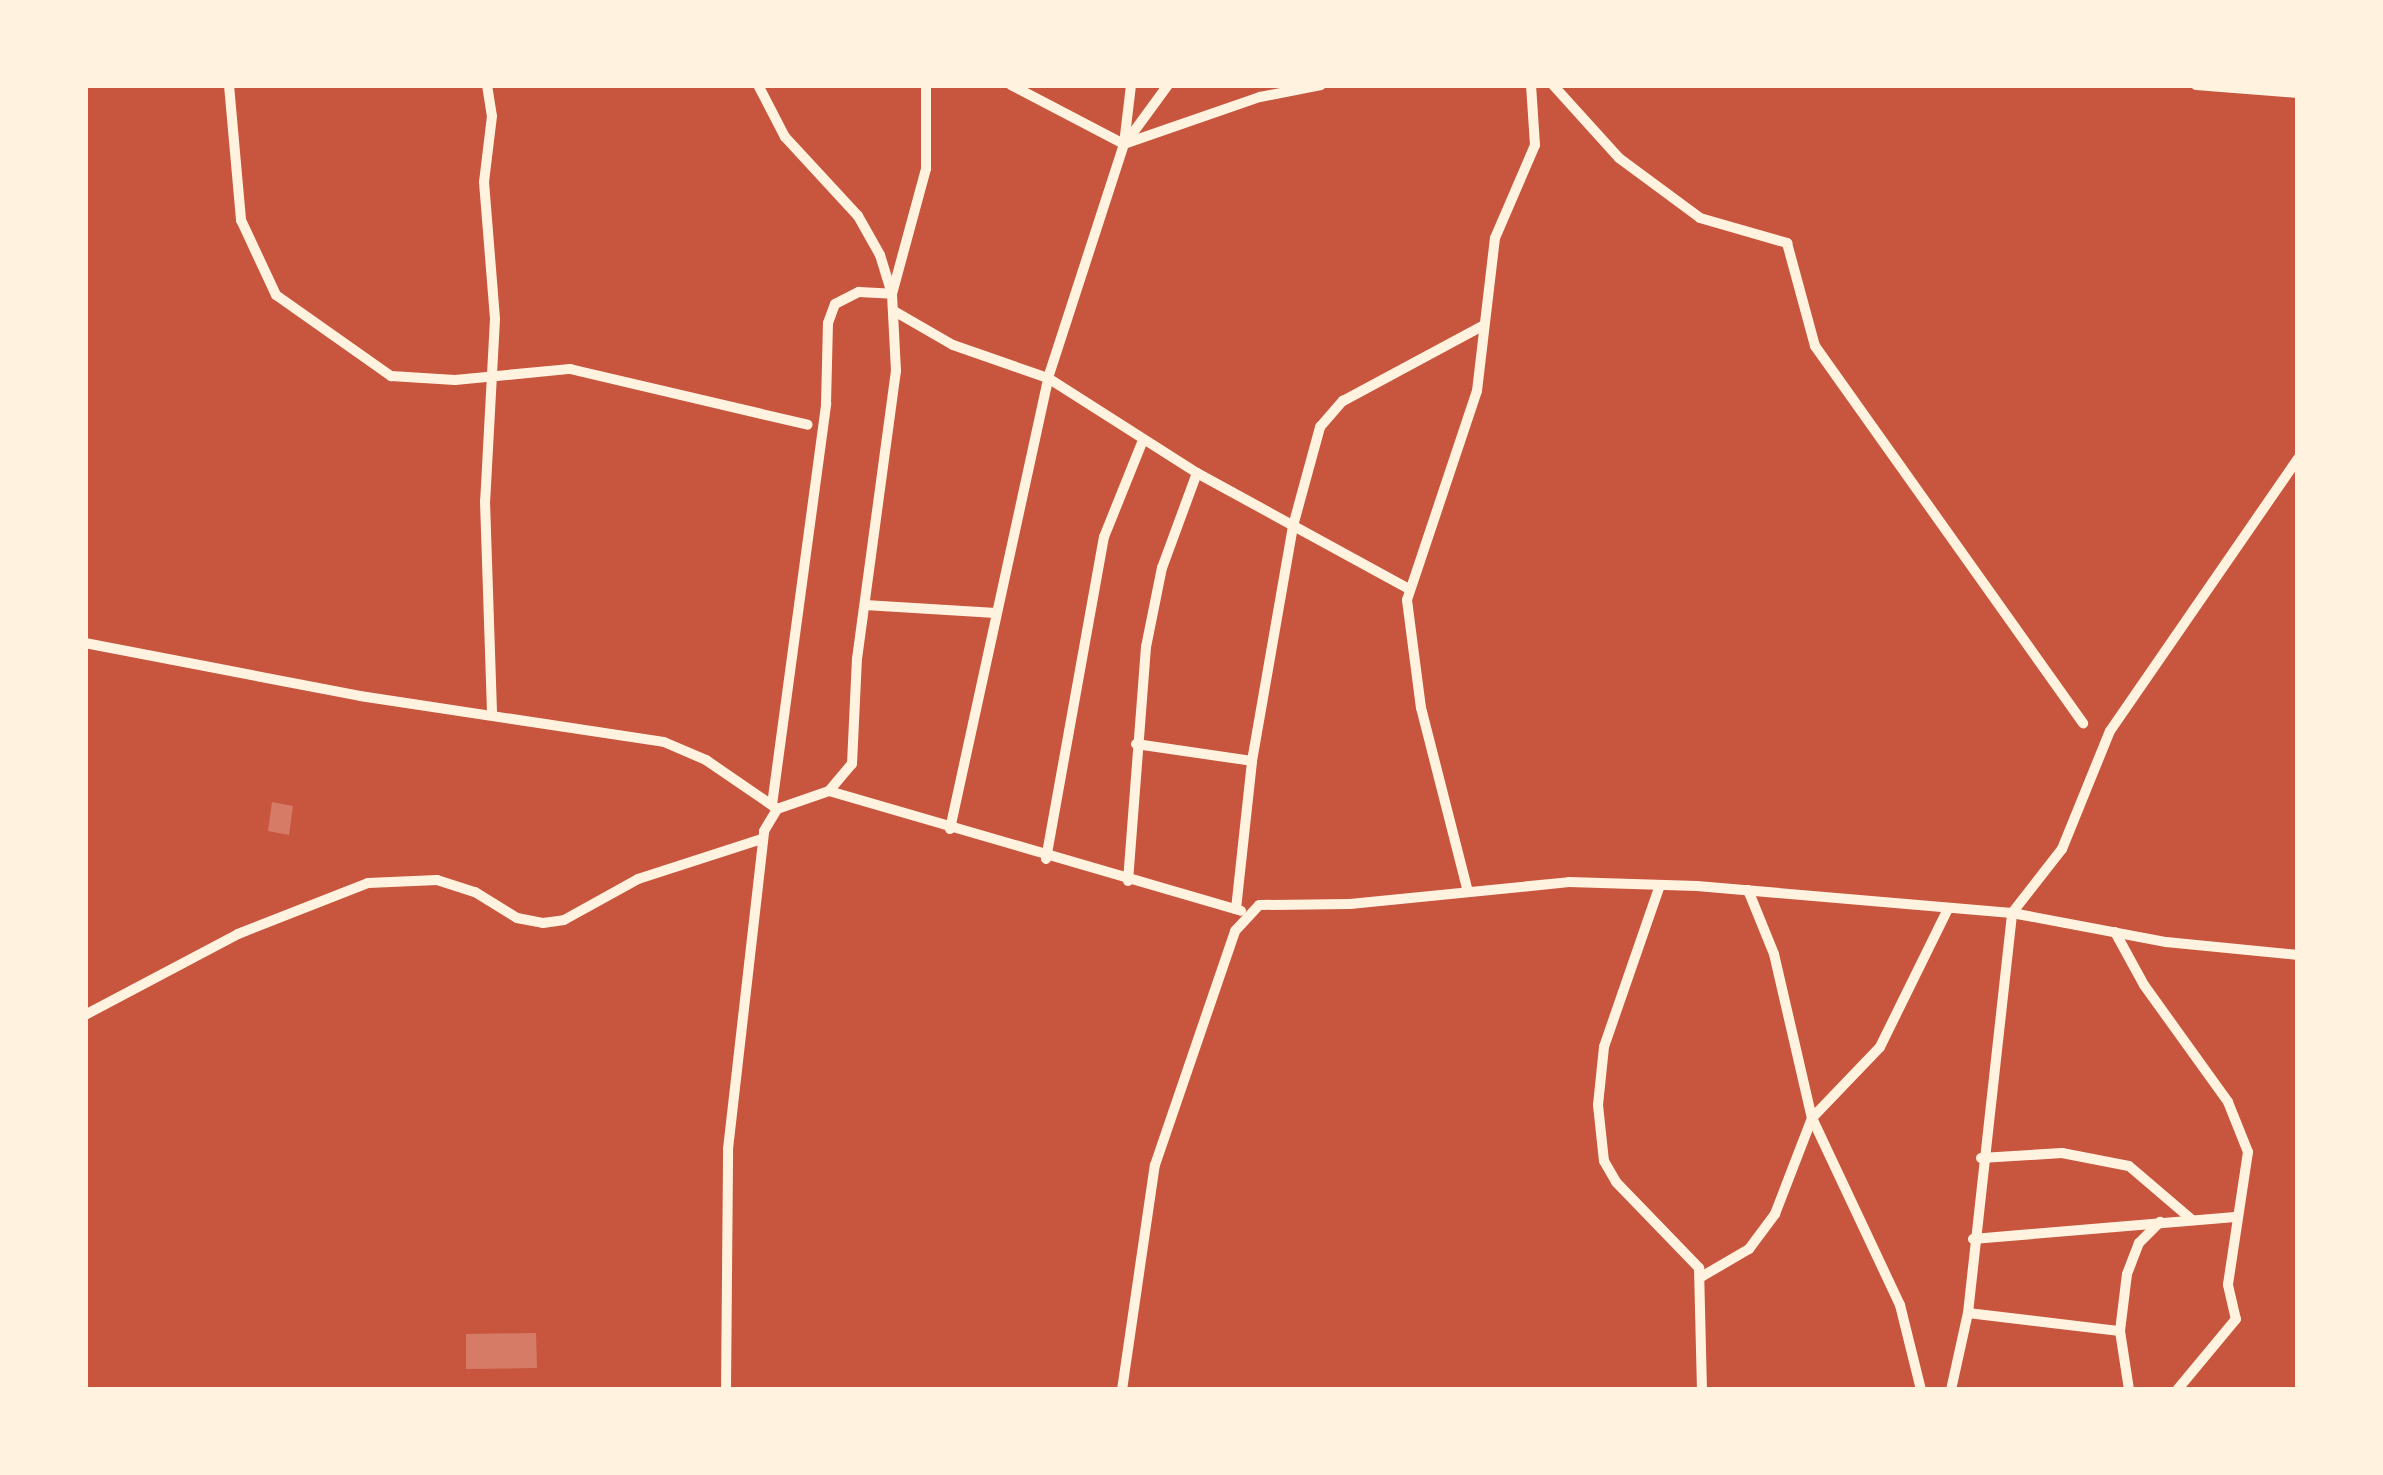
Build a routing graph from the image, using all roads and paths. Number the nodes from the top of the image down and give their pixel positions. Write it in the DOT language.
graph roads {
  1 [pos="229,85"];
  2 [pos="487,85"];
  3 [pos="758,85"];
  4 [pos="926,85"];
  5 [pos="1011,85"];
  6 [pos="1131,85"];
  7 [pos="1168,85"];
  8 [pos="1321,85"];
  9 [pos="1531,85"];
  10 [pos="1553,85"];
  11 [pos="2196,85"];
  12 [pos="2298,93"];
  13 [pos="1124,144"];
  14 [pos="892,294"];
  15 [pos="894,310"];
  16 [pos="1482,326"];
  17 [pos="492,375"];
  18 [pos="1048,378"];
  19 [pos="808,425"];
  20 [pos="1143,440"];
  21 [pos="2298,458"];
  22 [pos="1197,473"];
  23 [pos="1293,526"];
  24 [pos="1409,589"];
  25 [pos="864,605"];
  26 [pos="996,613"];
  27 [pos="85,642"];
  28 [pos="492,714"];
  29 [pos="2083,724"];
  30 [pos="1136,744"];
  31 [pos="1252,760"];
  32 [pos="829,791"];
  33 [pos="774,807"];
  34 [pos="950,828"];
  35 [pos="762,839"];
  36 [pos="1046,859"];
  37 [pos="1128,881"];
  38 [pos="1660,884"];
  39 [pos="1748,890"];
  40 [pos="1468,892"];
  41 [pos="1241,911"];
  42 [pos="1947,911"];
  43 [pos="2012,912"];
  44 [pos="2115,932"];
  45 [pos="2298,955"];
  46 [pos="85,1014"];
  47 [pos="1812,1118"];
  48 [pos="1981,1158"];
  49 [pos="2236,1217"];
  50 [pos="2192,1219"];
  51 [pos="2160,1222"];
  52 [pos="1973,1239"];
  53 [pos="1702,1277"];
  54 [pos="1968,1313"];
  55 [pos="2120,1331"];
  56 [pos="726,1390"];
  57 [pos="1122,1390"];
  58 [pos="1702,1390"];
  59 [pos="1922,1390"];
  60 [pos="1950,1390"];
  61 [pos="2130,1390"];
  62 [pos="2178,1390"];
  1 -- 17 [label="street"];
  2 -- 17 [label="street"];
  3 -- 14 [label="street"];
  4 -- 14 [label="street"];
  5 -- 13 [label="street"];
  6 -- 13 [label="street"];
  7 -- 13 [label="street"];
  8 -- 13 [label="street"];
  9 -- 16 [label="street"];
  10 -- 29 [label="street"];
  11 -- 12 [label="street"];
  13 -- 18 [label="street"];
  14 -- 15 [label="street"];
  14 -- 33 [label="street"];
  15 -- 18 [label="street"];
  15 -- 25 [label="street"];
  16 -- 23 [label="street"];
  16 -- 24 [label="street"];
  17 -- 19 [label="street"];
  17 -- 28 [label="street"];
  18 -- 20 [label="street"];
  18 -- 26 [label="street"];
  20 -- 22 [label="street"];
  20 -- 36 [label="street"];
  21 -- 43 [label="street"];
  22 -- 23 [label="street"];
  22 -- 30 [label="street"];
  23 -- 24 [label="street"];
  23 -- 31 [label="street"];
  24 -- 40 [label="street"];
  25 -- 26 [label="street"];
  25 -- 32 [label="street"];
  26 -- 34 [label="street"];
  27 -- 28 [label="street"];
  28 -- 33 [label="street"];
  30 -- 31 [label="street"];
  30 -- 37 [label="street"];
  31 -- 41 [label="street"];
  32 -- 33 [label="street"];
  32 -- 34 [label="street"];
  33 -- 35 [label="street"];
  34 -- 36 [label="street"];
  35 -- 46 [label="street"];
  35 -- 56 [label="street"];
  36 -- 37 [label="street"];
  37 -- 41 [label="street"];
  38 -- 39 [label="street"];
  38 -- 40 [label="street"];
  38 -- 53 [label="street"];
  39 -- 42 [label="street"];
  39 -- 47 [label="street"];
  40 -- 41 [label="street"];
  41 -- 57 [label="street"];
  42 -- 43 [label="street"];
  42 -- 47 [label="street"];
  43 -- 44 [label="street"];
  43 -- 48 [label="street"];
  44 -- 45 [label="street"];
  44 -- 49 [label="street"];
  47 -- 53 [label="street"];
  47 -- 59 [label="street"];
  48 -- 50 [label="street"];
  48 -- 52 [label="street"];
  49 -- 50 [label="street"];
  49 -- 62 [label="street"];
  50 -- 51 [label="street"];
  51 -- 52 [label="street"];
  51 -- 55 [label="street"];
  52 -- 54 [label="street"];
  53 -- 58 [label="street"];
  54 -- 55 [label="street"];
  54 -- 60 [label="street"];
  55 -- 61 [label="street"];
}
